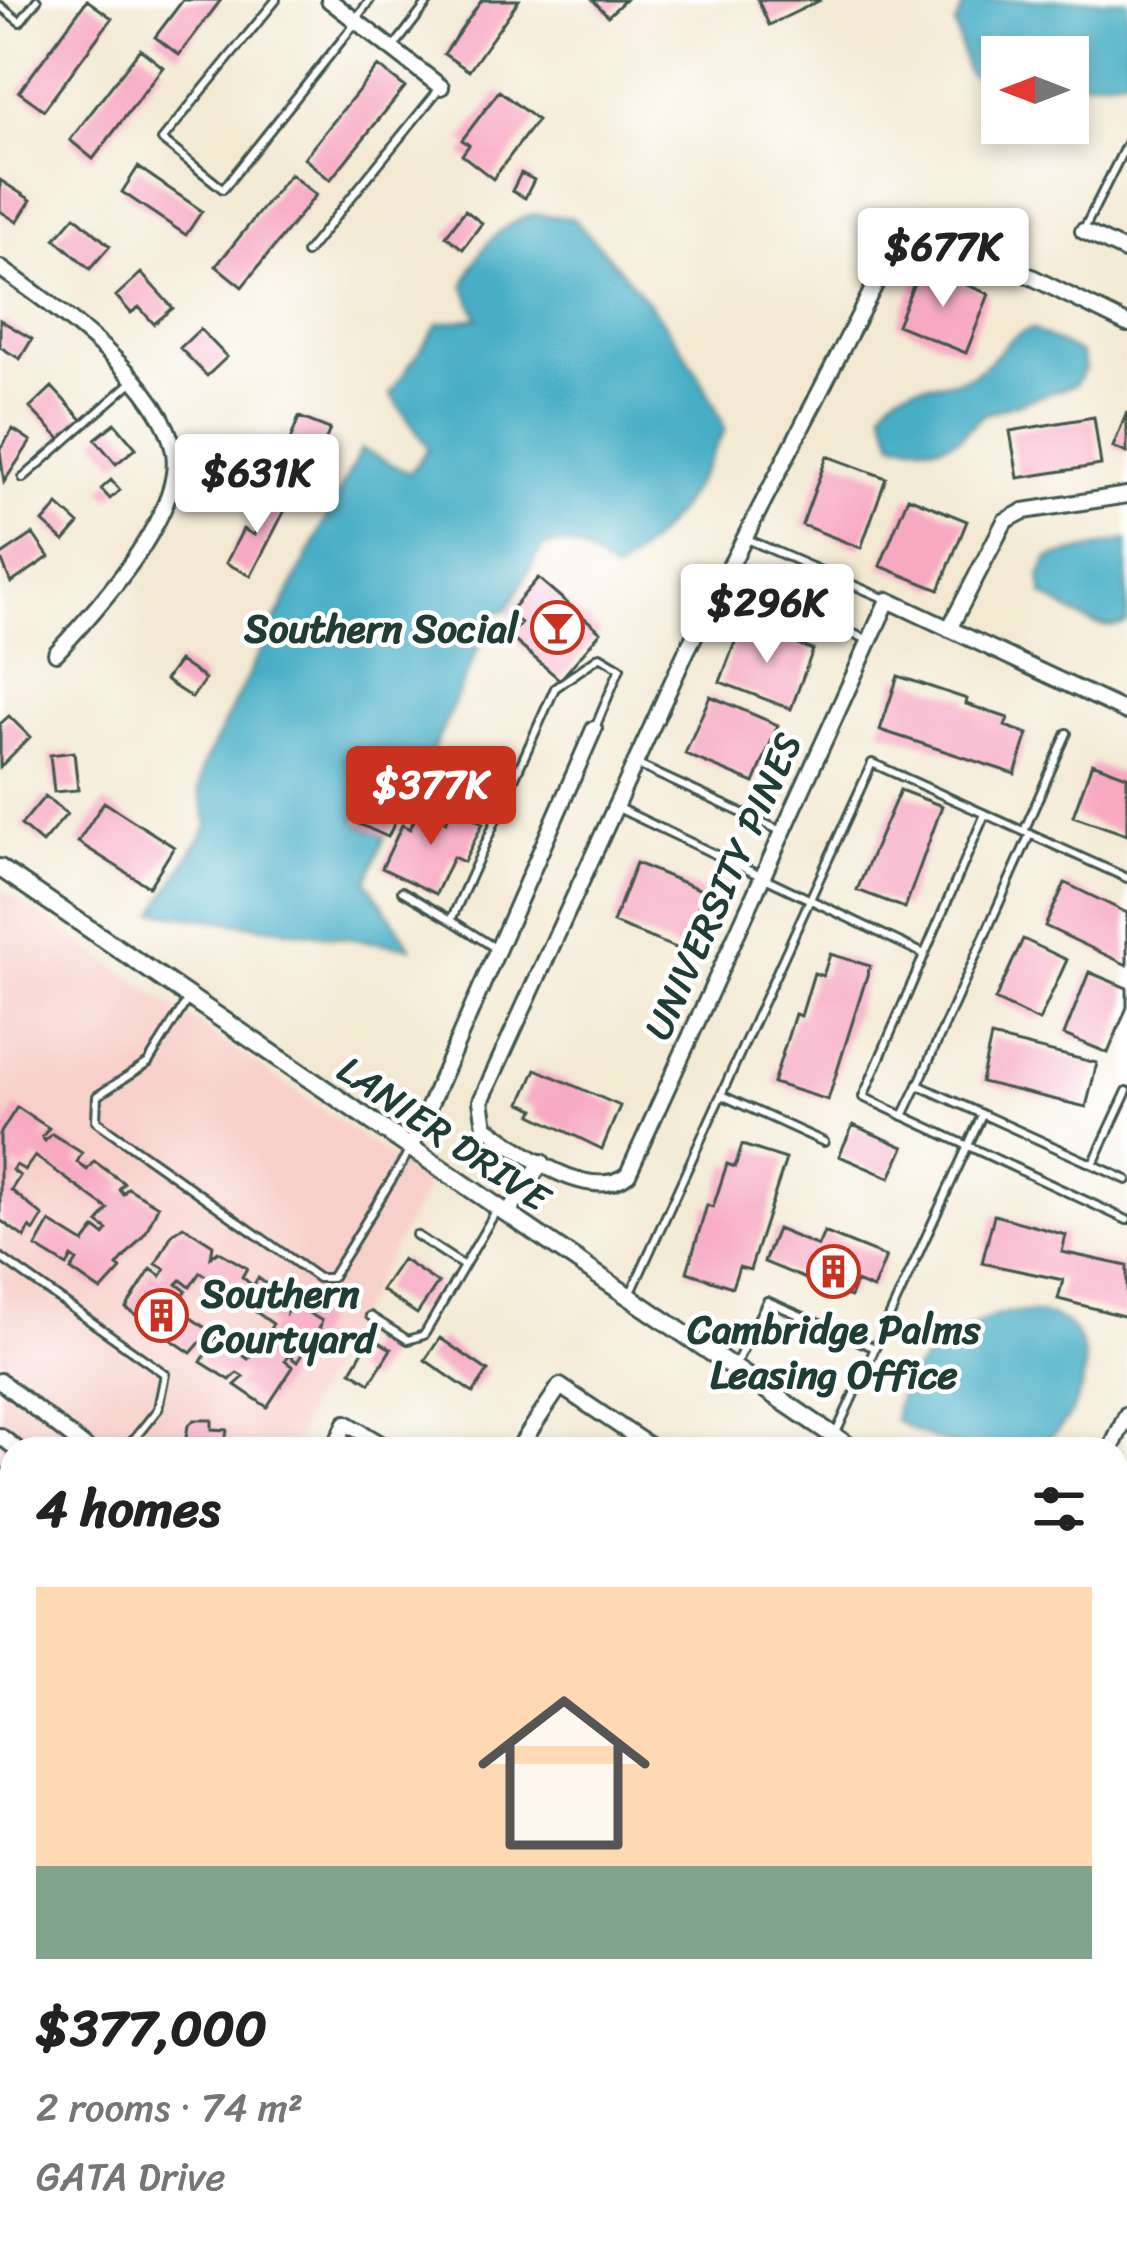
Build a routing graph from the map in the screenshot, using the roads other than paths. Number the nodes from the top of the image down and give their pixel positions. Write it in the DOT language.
graph roads {
  1 [pos="37,0"];
  2 [pos="276,0"];
  3 [pos="329,0"];
  4 [pos="370,0"];
  5 [pos="430,0"];
  6 [pos="0,6"];
  7 [pos="356,20"];
  8 [pos="393,48"];
  9 [pos="441,87"];
  10 [pos="1127,143"];
  11 [pos="1083,231"];
  12 [pos="1127,252"];
  13 [pos="306,253"];
  14 [pos="0,268"];
  15 [pos="1127,324"];
  16 [pos="133,381"];
  17 [pos="23,478"];
  18 [pos="1127,495"];
  19 [pos="744,537"];
  20 [pos="722,580"];
  21 [pos="888,600"];
  22 [pos="950,629"];
  23 [pos="869,640"];
  24 [pos="56,653"];
  25 [pos="1127,712"];
  26 [pos="594,729"];
  27 [pos="1067,733"];
  28 [pos="635,763"];
  29 [pos="615,807"];
  30 [pos="985,814"];
  31 [pos="783,832"];
  32 [pos="1027,832"];
  33 [pos="0,868"];
  34 [pos="763,876"];
  35 [pos="1127,878"];
  36 [pos="402,891"];
  37 [pos="810,899"];
  38 [pos="451,920"];
  39 [pos="498,950"];
  40 [pos="924,954"];
  41 [pos="188,999"];
  42 [pos="918,1085"];
  43 [pos="1127,1091"];
  44 [pos="721,1095"];
  45 [pos="982,1114"];
  46 [pos="904,1116"];
  47 [pos="824,1142"];
  48 [pos="968,1146"];
  49 [pos="410,1150"];
  50 [pos="542,1162"];
  51 [pos="1093,1164"];
  52 [pos="1127,1180"];
  53 [pos="502,1211"];
  54 [pos="1127,1220"];
  55 [pos="416,1234"];
  56 [pos="0,1257"];
  57 [pos="464,1266"];
  58 [pos="628,1298"];
  59 [pos="370,1316"];
  60 [pos="875,1348"];
  61 [pos="734,1367"];
  62 [pos="0,1382"];
  63 [pos="71,1437"];
  64 [pos="136,1437"];
  65 [pos="340,1437"];
  66 [pos="369,1437"];
  67 [pos="526,1437"];
  68 [pos="636,1437"];
  69 [pos="825,1437"];
  70 [pos="833,1437"];
  1 -- 6 [label="lane"];
  2 -- 7 [label="lane"];
  3 -- 7 [label="street"];
  4 -- 7 [label="lane"];
  5 -- 8 [label="lane"];
  7 -- 8 [label="street"];
  8 -- 9 [label="street"];
  9 -- 13 [label="lane"];
  10 -- 11 [label="lane"];
  11 -- 12 [label="street"];
  14 -- 16 [label="street"];
  15 -- 19 [label="street, UNIVERSITY PINES"];
  16 -- 17 [label="lane"];
  16 -- 24 [label="street"];
  18 -- 22 [label="street"];
  19 -- 20 [label="street, UNIVERSITY PINES"];
  19 -- 21 [label="lane"];
  20 -- 23 [label="lane"];
  20 -- 28 [label="street, UNIVERSITY PINES"];
  21 -- 22 [label="street"];
  21 -- 23 [label="street, UNIVERSITY PINES"];
  22 -- 25 [label="street"];
  23 -- 31 [label="street, UNIVERSITY PINES"];
  26 -- 38 [label="lane"];
  26 -- 39 [label="street"];
  27 -- 32 [label="lane"];
  28 -- 29 [label="street, UNIVERSITY PINES"];
  28 -- 31 [label="lane"];
  29 -- 34 [label="lane"];
  29 -- 50 [label="street, UNIVERSITY PINES"];
  30 -- 32 [label="lane"];
  30 -- 37 [label="lane"];
  30 -- 40 [label="lane"];
  31 -- 34 [label="street, UNIVERSITY PINES"];
  32 -- 35 [label="lane"];
  32 -- 42 [label="lane"];
  33 -- 41 [label="street, LANIER DRIVE"];
  34 -- 37 [label="lane"];
  34 -- 50 [label="street, UNIVERSITY PINES"];
  36 -- 38 [label="lane"];
  37 -- 40 [label="lane"];
  37 -- 44 [label="lane"];
  38 -- 39 [label="lane"];
  39 -- 49 [label="street"];
  40 -- 46 [label="lane"];
  41 -- 49 [label="street, LANIER DRIVE"];
  41 -- 49 [label="lane"];
  42 -- 45 [label="lane"];
  42 -- 46 [label="lane"];
  43 -- 51 [label="lane"];
  44 -- 47 [label="lane"];
  44 -- 58 [label="lane"];
  45 -- 48 [label="lane"];
  45 -- 51 [label="lane"];
  46 -- 48 [label="lane"];
  48 -- 54 [label="lane"];
  48 -- 60 [label="lane"];
  49 -- 53 [label="street, LANIER DRIVE"];
  50 -- 53 [label="street"];
  51 -- 52 [label="lane"];
  53 -- 57 [label="lane"];
  53 -- 58 [label="street, LANIER DRIVE"];
  55 -- 57 [label="lane"];
  56 -- 64 [label="lane"];
  57 -- 59 [label="lane"];
  58 -- 61 [label="street, LANIER DRIVE"];
  60 -- 61 [label="lane"];
  60 -- 70 [label="lane"];
  61 -- 69 [label="street, LANIER DRIVE"];
  62 -- 63 [label="street"];
  65 -- 66 [label="street"];
  67 -- 68 [label="street"];
}
